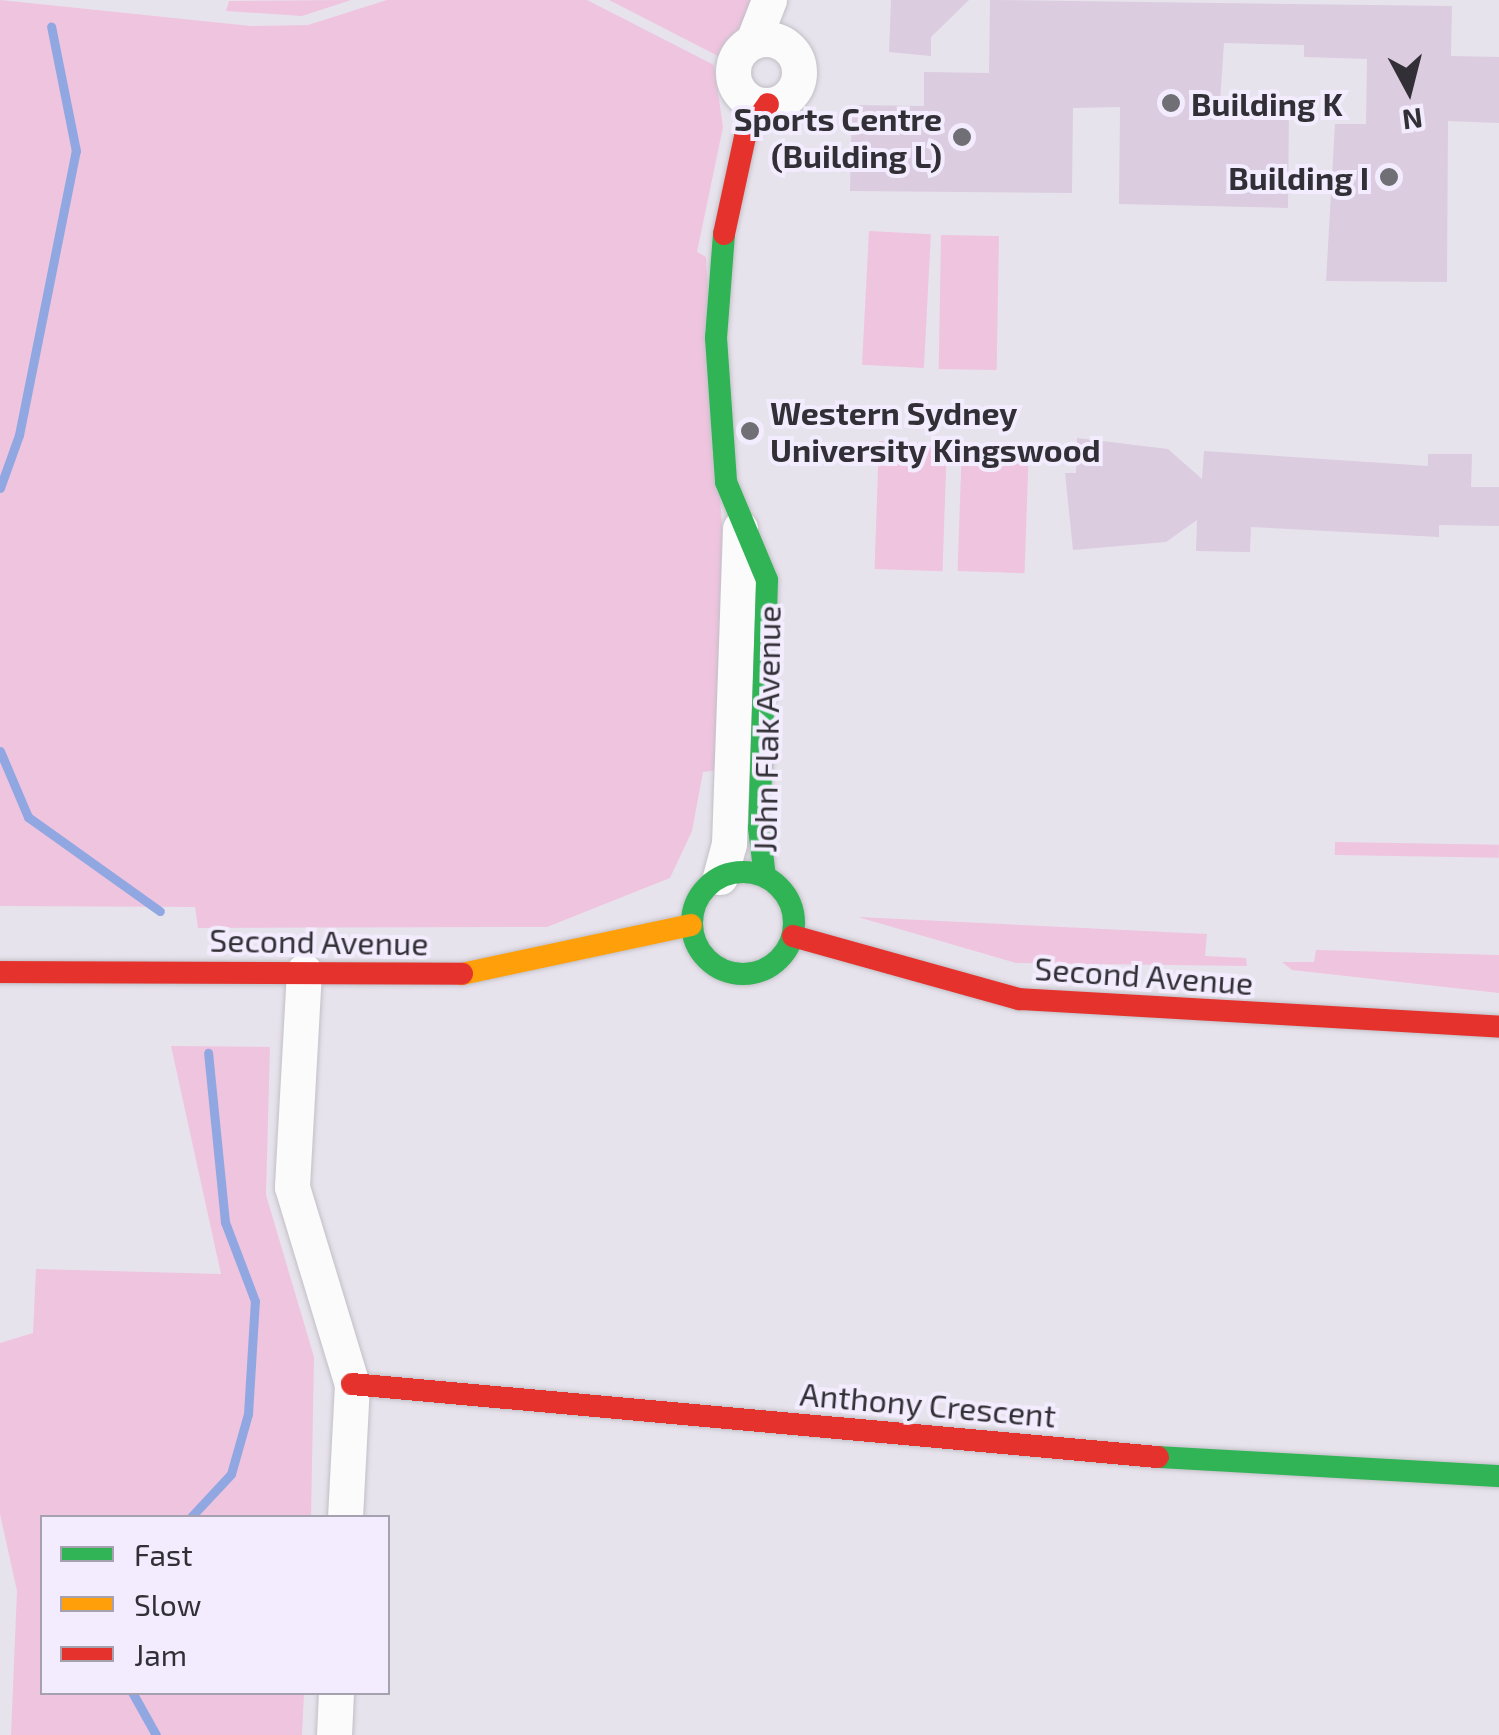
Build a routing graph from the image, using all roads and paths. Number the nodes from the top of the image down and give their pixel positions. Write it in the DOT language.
graph roads {
  1 [pos="770,0"];
  2 [pos="766,42"];
  3 [pos="754,99"];
  4 [pos="745,137"];
  5 [pos="740,528"];
  6 [pos="720,877"];
  7 [pos="765,877"];
  8 [pos="691,926"];
  9 [pos="792,936"];
  10 [pos="0,972"];
  11 [pos="304,972"];
  12 [pos="1499,1027"];
  13 [pos="352,1384"];
  14 [pos="1499,1476"];
  15 [pos="345,1515"];
  16 [pos="336,1695"];
  17 [pos="334,1735"];
  1 -- 2 [label="street"];
  2 -- 3 [label="street"];
  2 -- 3 [label="street"];
  3 -- 4 [label="street, John Flak Avenue"];
  4 -- 5 [label="street, John Flak Avenue"];
  5 -- 6 [label="street, John Flak Avenue"];
  5 -- 7 [label="street, John Flak Avenue"];
  6 -- 7 [label="street"];
  6 -- 8 [label="street"];
  7 -- 9 [label="street"];
  8 -- 9 [label="street"];
  8 -- 11 [label="street, Second Avenue"];
  9 -- 12 [label="street, Second Avenue"];
  10 -- 11 [label="street, Second Avenue"];
  11 -- 13 [label="street"];
  13 -- 14 [label="street, Anthony Crescent"];
  13 -- 15 [label="street"];
  16 -- 17 [label="street"];
}
